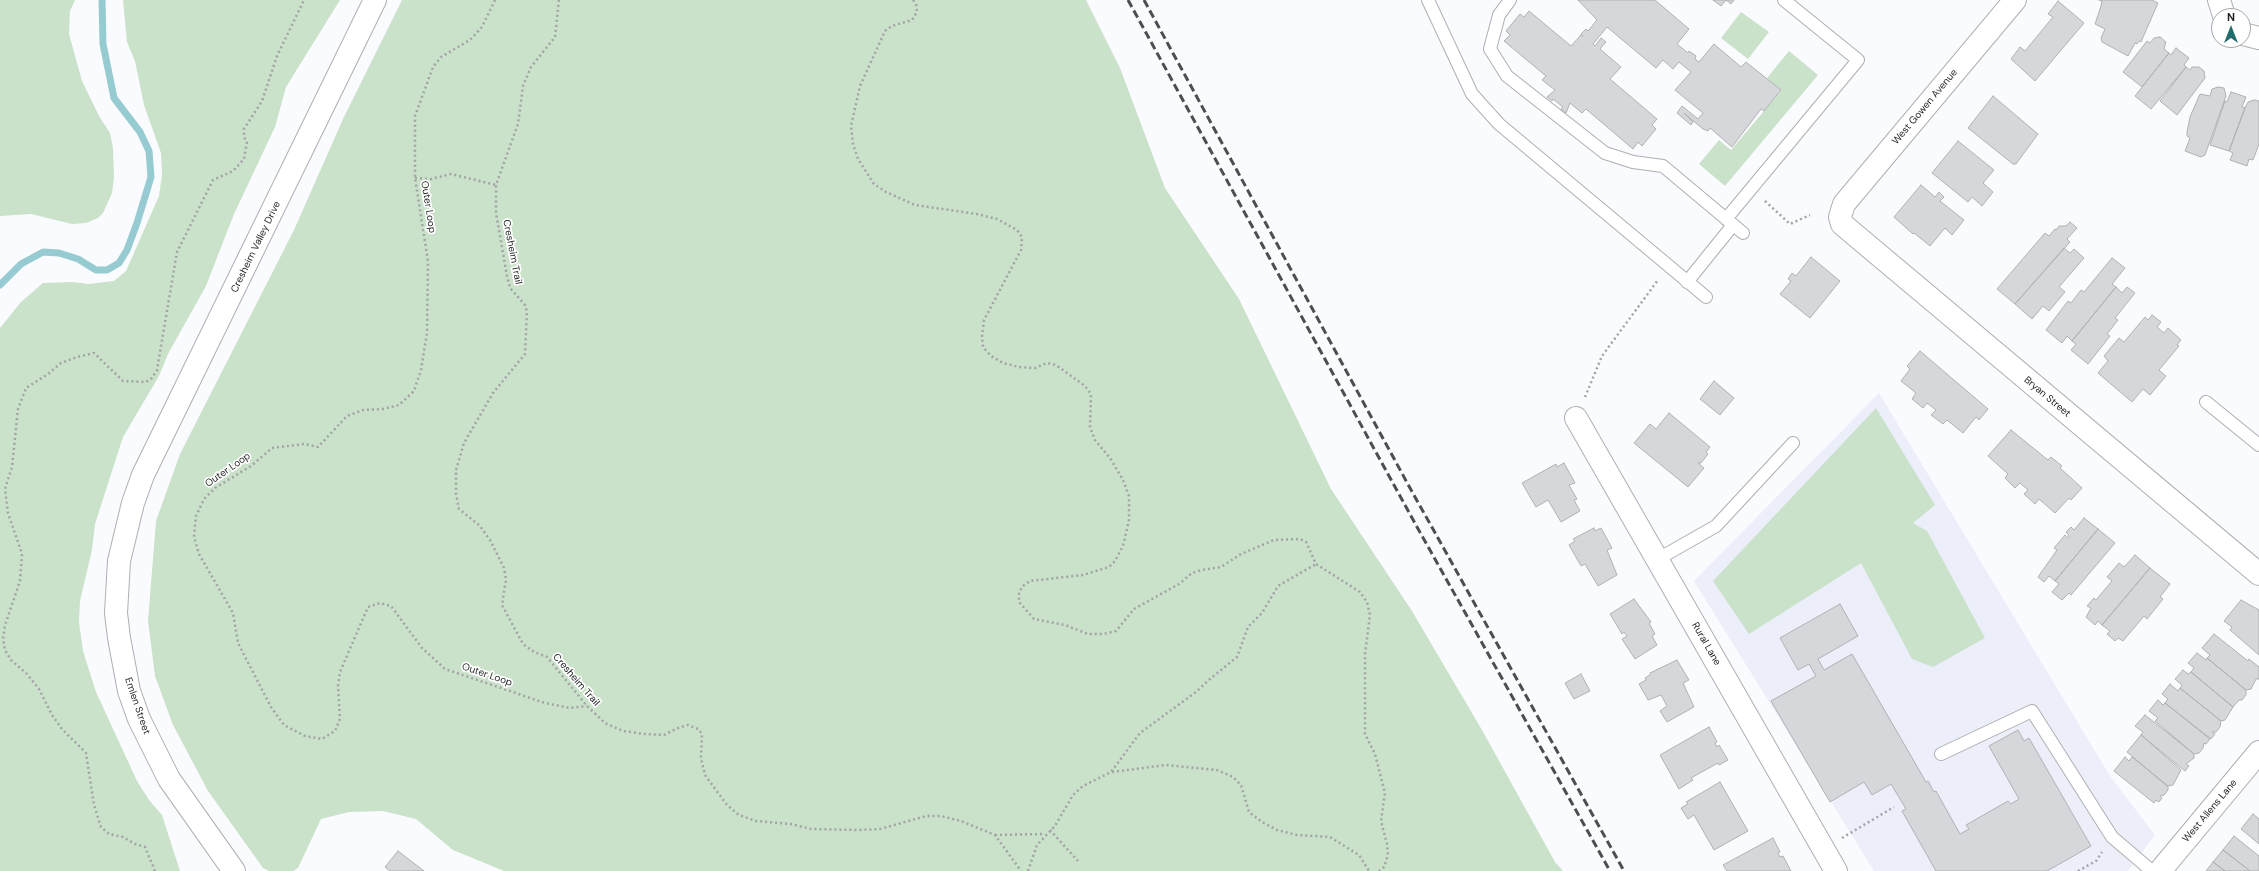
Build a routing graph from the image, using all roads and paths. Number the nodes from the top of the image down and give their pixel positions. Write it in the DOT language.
graph roads {
  1 [pos="304,0"];
  2 [pos="375,0"];
  3 [pos="495,0"];
  4 [pos="559,0"];
  5 [pos="913,0"];
  6 [pos="1428,0"];
  7 [pos="1510,0"];
  8 [pos="1784,0"];
  9 [pos="2015,0"];
  10 [pos="414,178"];
  11 [pos="496,185"];
  12 [pos="1752,188"];
  13 [pos="1810,215"];
  14 [pos="1840,217"];
  15 [pos="1730,222"];
  16 [pos="1744,233"];
  17 [pos="1669,266"];
  18 [pos="1687,282"];
  19 [pos="1706,297"];
  20 [pos="2206,402"];
  21 [pos="1576,418"];
  22 [pos="1793,443"];
  23 [pos="2259,445"];
  24 [pos="136,494"];
  25 [pos="1658,559"];
  26 [pos="1316,564"];
  27 [pos="2259,574"];
  28 [pos="587,706"];
  29 [pos="2259,752"];
  30 [pos="1941,754"];
  31 [pos="1111,772"];
  32 [pos="1894,807"];
  33 [pos="1050,830"];
  34 [pos="1046,834"];
  35 [pos="1847,834"];
  36 [pos="995,835"];
  37 [pos="2112,838"];
  38 [pos="1078,861"];
  39 [pos="155,871"];
  40 [pos="234,871"];
  41 [pos="1021,871"];
  42 [pos="1028,871"];
  43 [pos="1369,871"];
  44 [pos="1379,871"];
  45 [pos="1836,871"];
  46 [pos="2078,871"];
  47 [pos="2152,871"];
  48 [pos="2160,871"];
  1 -- 39 [label="path"];
  2 -- 24 [label="street, Cresheim Valley Drive"];
  3 -- 10 [label="path, Outer Loop"];
  4 -- 11 [label="path, Cresheim Trail"];
  5 -- 26 [label="path"];
  6 -- 17 [label="lane"];
  7 -- 15 [label="lane"];
  8 -- 12 [label="lane"];
  9 -- 14 [label="street, West Gowen Avenue"];
  10 -- 11 [label="path"];
  10 -- 28 [label="path, Outer Loop"];
  11 -- 28 [label="path, Cresheim Trail"];
  12 -- 13 [label="path"];
  12 -- 15 [label="lane"];
  14 -- 27 [label="street, Bryan Street"];
  15 -- 16 [label="lane"];
  15 -- 18 [label="lane"];
  17 -- 18 [label="lane"];
  17 -- 21 [label="path"];
  18 -- 19 [label="lane"];
  20 -- 23 [label="lane"];
  21 -- 25 [label="street, Rural Lane"];
  22 -- 25 [label="lane"];
  24 -- 40 [label="street, Emlen Street"];
  25 -- 45 [label="street, Rural Lane"];
  26 -- 31 [label="path"];
  26 -- 44 [label="path"];
  28 -- 36 [label="path, Cresheim Trail"];
  29 -- 48 [label="street, West Allens Lane"];
  30 -- 37 [label="lane"];
  31 -- 33 [label="path"];
  31 -- 43 [label="path"];
  32 -- 35 [label="path"];
  33 -- 34 [label="path"];
  33 -- 38 [label="path"];
  34 -- 36 [label="path"];
  34 -- 42 [label="path"];
  36 -- 41 [label="path"];
  37 -- 46 [label="path"];
  37 -- 47 [label="lane"];
}
